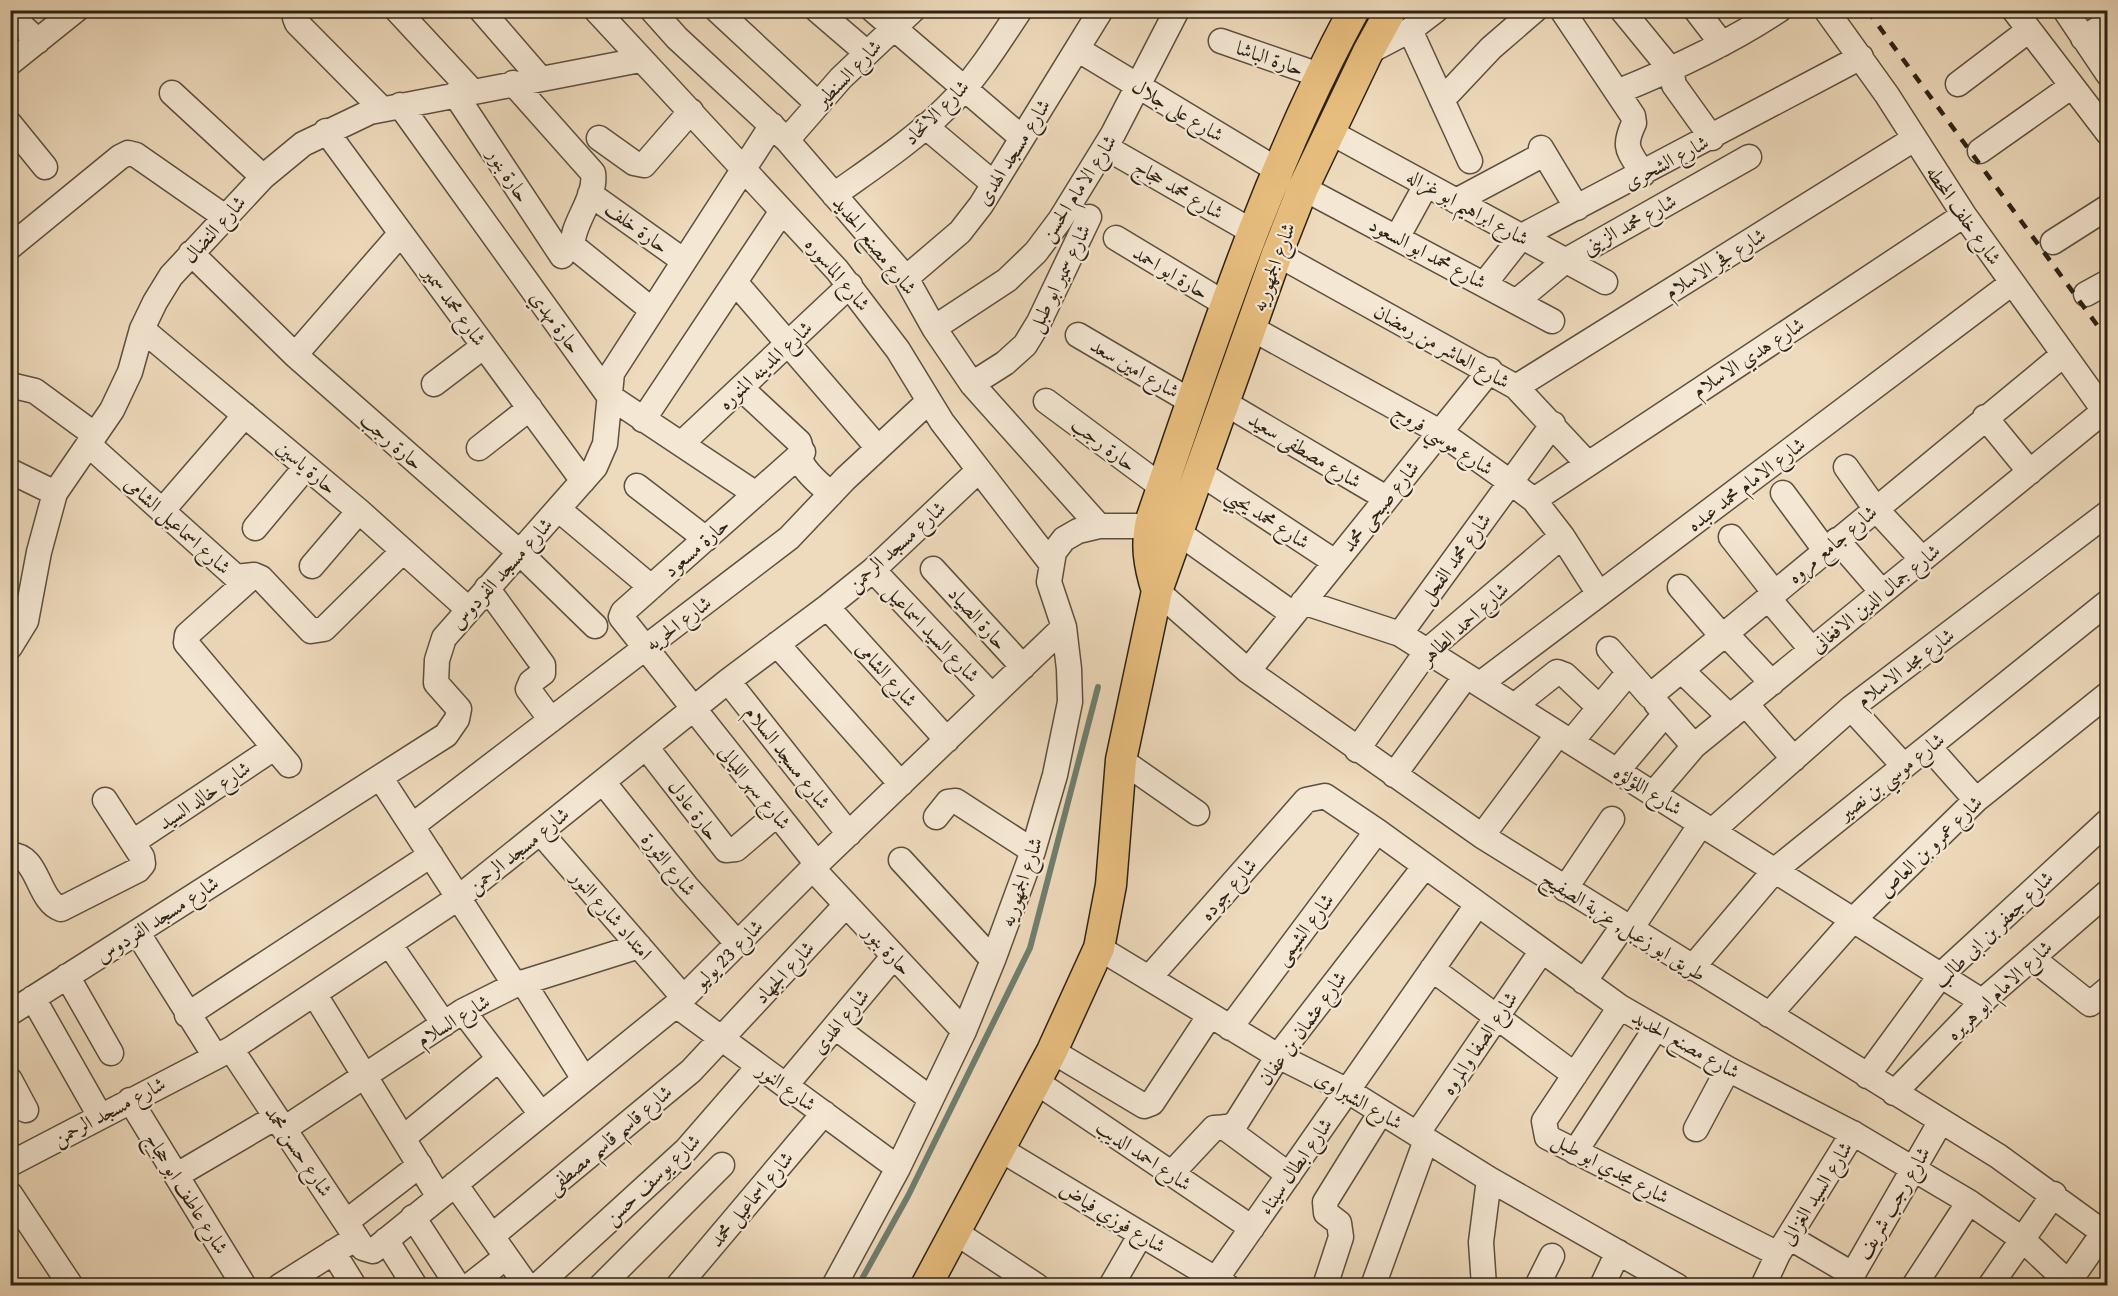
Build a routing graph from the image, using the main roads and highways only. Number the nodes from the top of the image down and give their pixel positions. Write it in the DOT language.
graph roads {
  1 [pos="1349,12"];
  2 [pos="1387,32"];
  3 [pos="1157,591"];
  4 [pos="927,1286"];
  1 -- 3 [label="main road, شارع الجمهوريه"];
  2 -- 3 [label="main road, شارع الجمهوريه"];
  3 -- 4 [label="main road, شارع الجمهوريه"];
}
